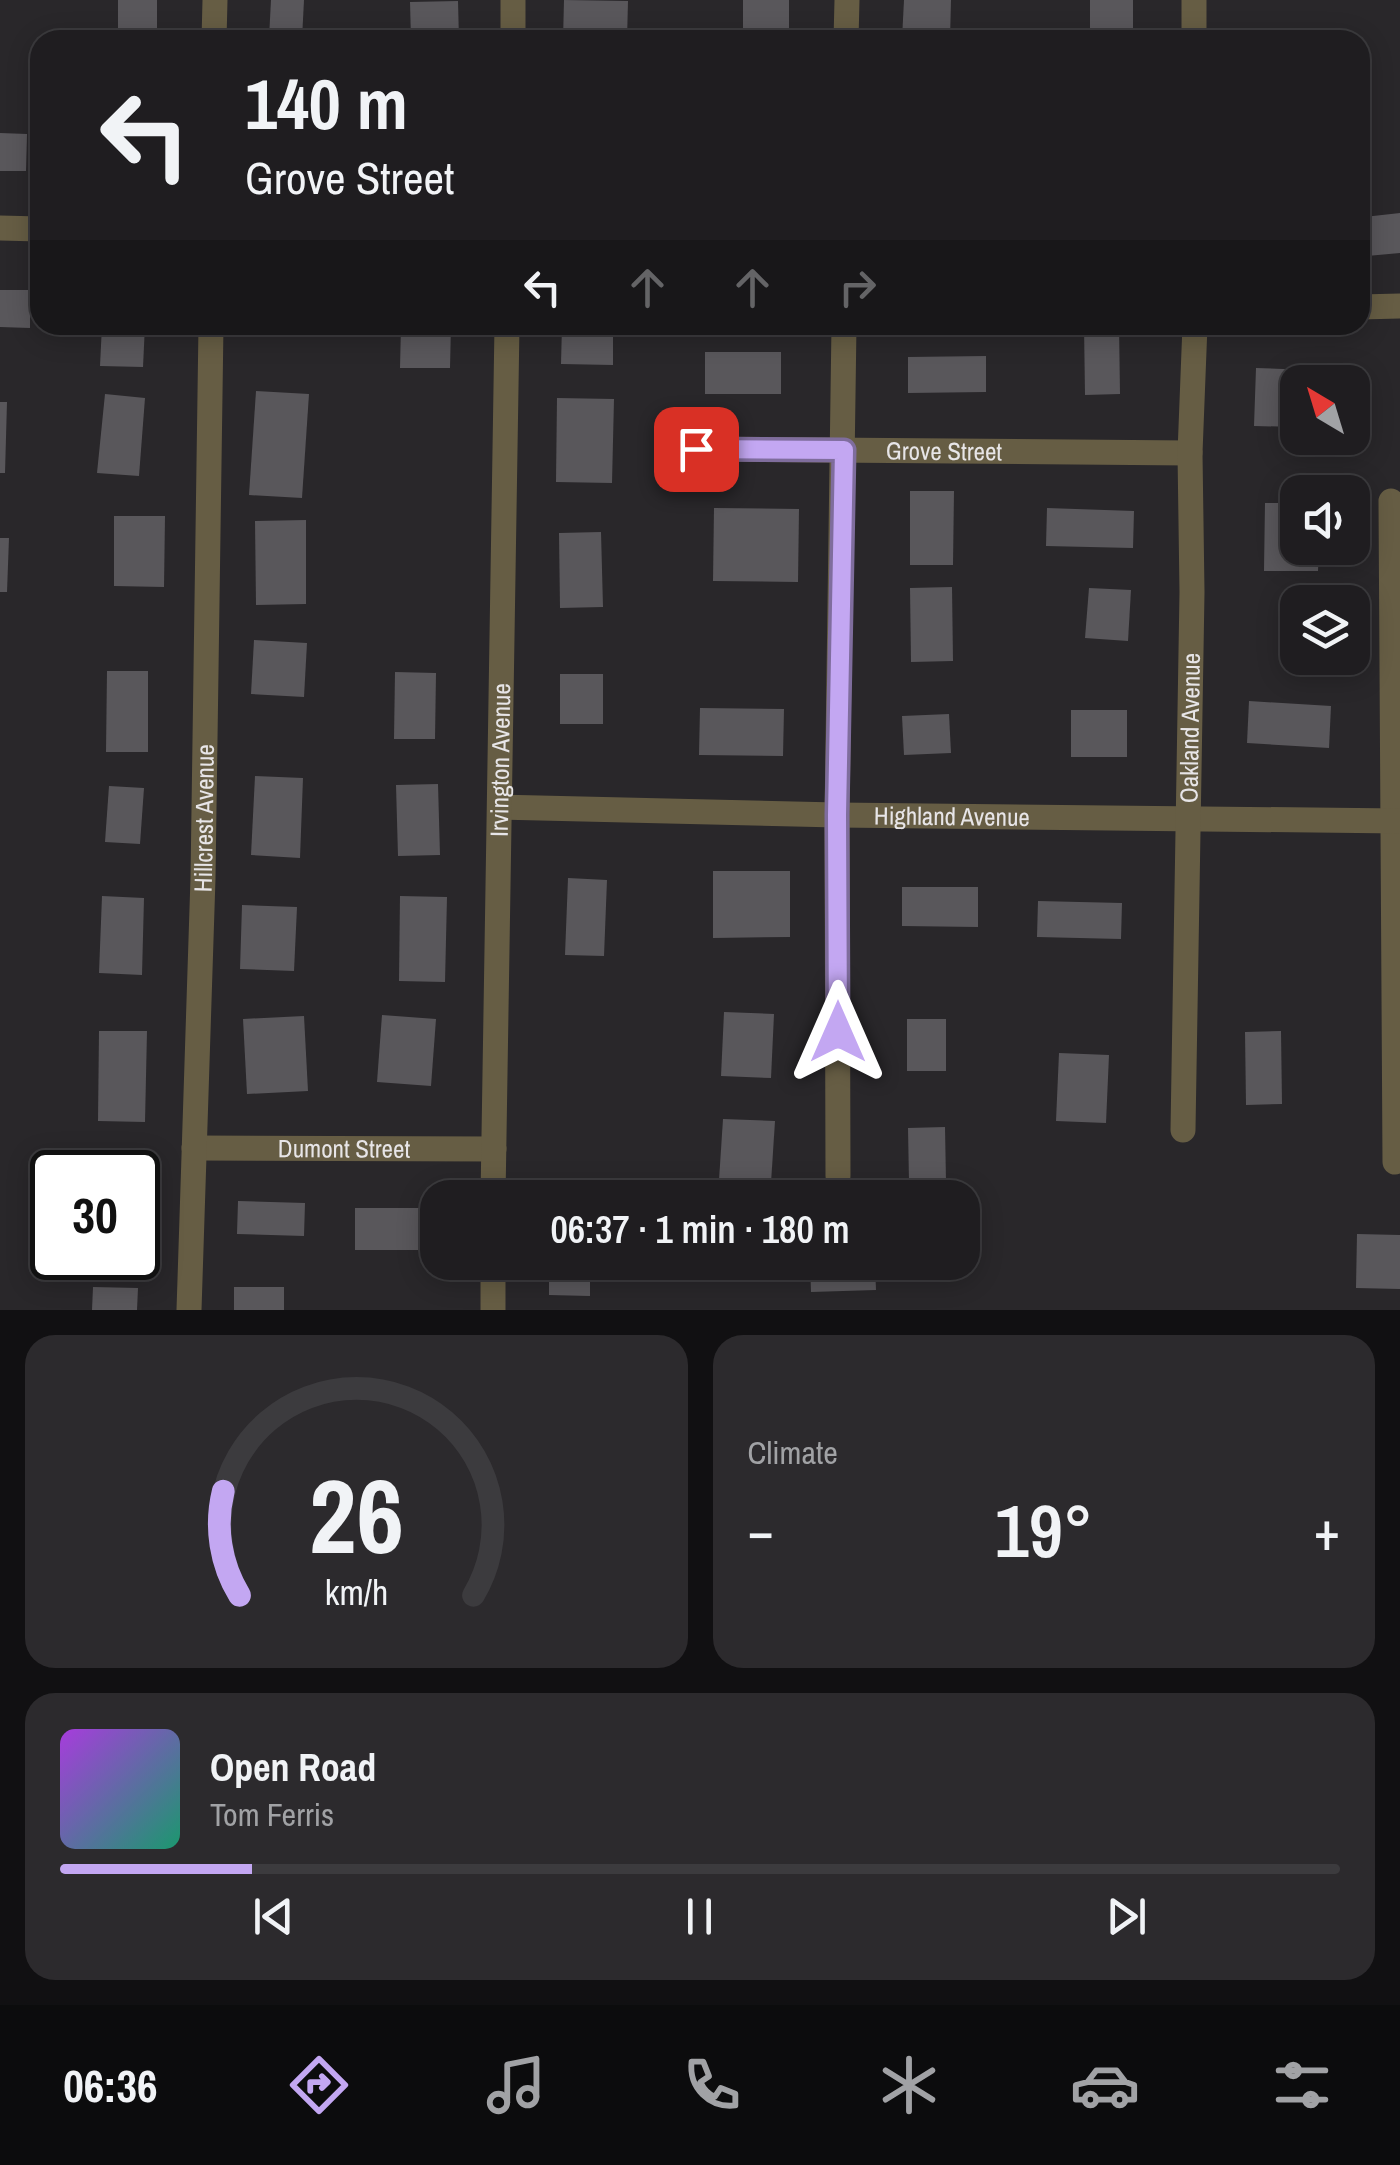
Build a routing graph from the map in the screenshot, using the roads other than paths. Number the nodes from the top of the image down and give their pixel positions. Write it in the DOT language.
graph roads {
  1 [pos="214,0"];
  2 [pos="514,0"];
  3 [pos="848,0"];
  4 [pos="1194,0"];
  5 [pos="214,30"];
  6 [pos="512,30"];
  7 [pos="846,30"];
  8 [pos="1194,30"];
  9 [pos="0,228"];
  10 [pos="30,229"];
  11 [pos="1400,306"];
  12 [pos="1370,307"];
  13 [pos="211,335"];
  14 [pos="508,335"];
  15 [pos="844,335"];
  16 [pos="1195,335"];
  17 [pos="696,449"];
  18 [pos="844,450"];
  19 [pos="1190,452"];
  20 [pos="1391,501"];
  21 [pos="502,807"];
  22 [pos="837,815"];
  23 [pos="1190,820"];
  24 [pos="1396,821"];
  25 [pos="1182,1130"];
  26 [pos="194,1148"];
  27 [pos="494,1149"];
  28 [pos="1395,1162"];
  29 [pos="838,1176"];
  30 [pos="494,1180"];
  31 [pos="493,1280"];
  32 [pos="189,1310"];
  33 [pos="493,1310"];
  1 -- 5 [label="street"];
  2 -- 6 [label="street"];
  3 -- 7 [label="street"];
  4 -- 8 [label="street"];
  9 -- 10 [label="street"];
  11 -- 12 [label="street"];
  13 -- 26 [label="street, Hillcrest Avenue"];
  14 -- 21 [label="street, Irvington Avenue"];
  15 -- 18 [label="street"];
  16 -- 19 [label="street, Oakland Avenue"];
  17 -- 18 [label="street, Grove Street"];
  18 -- 19 [label="street, Grove Street"];
  18 -- 22 [label="street"];
  19 -- 23 [label="street, Oakland Avenue"];
  20 -- 24 [label="street"];
  21 -- 22 [label="street, Highland Avenue"];
  21 -- 27 [label="street, Irvington Avenue"];
  22 -- 23 [label="street, Highland Avenue"];
  22 -- 29 [label="street"];
  23 -- 24 [label="street, Highland Avenue"];
  23 -- 25 [label="street, Oakland Avenue"];
  24 -- 28 [label="street"];
  26 -- 27 [label="street, Dumont Street"];
  26 -- 32 [label="street, Hillcrest Avenue"];
  27 -- 30 [label="street, Irvington Avenue"];
  31 -- 33 [label="street"];
}
